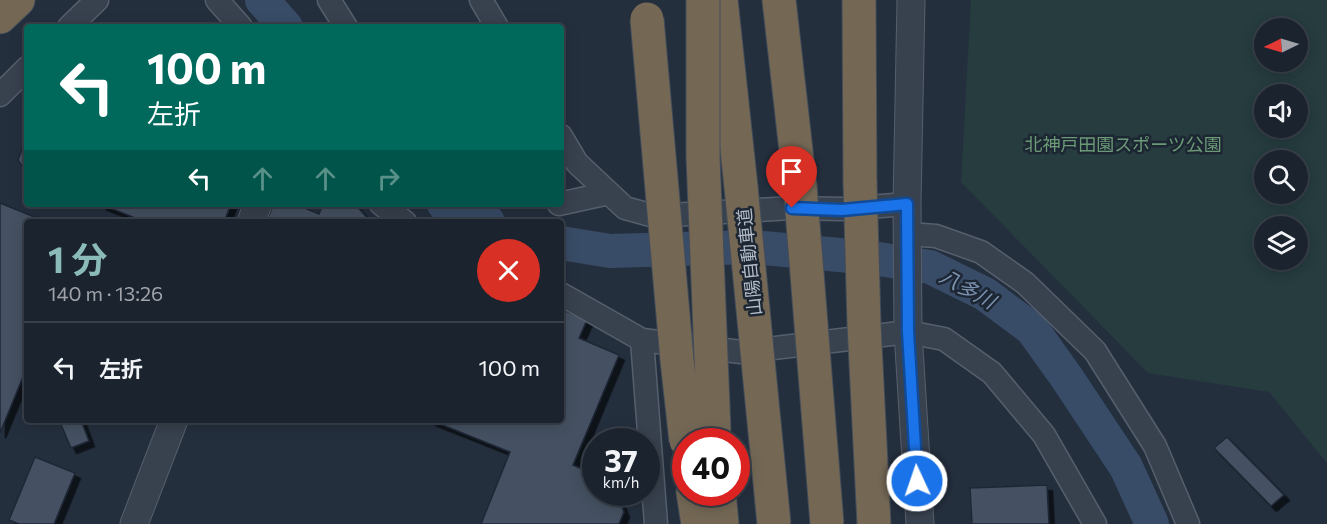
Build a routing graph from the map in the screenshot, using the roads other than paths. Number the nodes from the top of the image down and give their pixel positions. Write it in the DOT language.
graph roads {
  1 [pos="18,0"];
  2 [pos="96,0"];
  3 [pos="217,0"];
  4 [pos="329,0"];
  5 [pos="482,0"];
  6 [pos="703,0"];
  7 [pos="722,0"];
  8 [pos="779,0"];
  9 [pos="859,0"];
  10 [pos="911,0"];
  11 [pos="646,9"];
  12 [pos="0,17"];
  13 [pos="72,24"];
  14 [pos="238,24"];
  15 [pos="344,24"];
  16 [pos="495,24"];
  17 [pos="24,71"];
  18 [pos="0,95"];
  19 [pos="564,141"];
  20 [pos="609,193"];
  21 [pos="564,203"];
  22 [pos="907,204"];
  23 [pos="385,207"];
  24 [pos="401,219"];
  25 [pos="908,234"];
  26 [pos="564,296"];
  27 [pos="908,332"];
  28 [pos="642,340"];
  29 [pos="173,423"];
  30 [pos="684,428"];
  31 [pos="714,428"];
  32 [pos="695,506"];
  33 [pos="720,506"];
  34 [pos="134,524"];
  35 [pos="656,524"];
  36 [pos="698,524"];
  37 [pos="722,524"];
  38 [pos="774,524"];
  39 [pos="827,524"];
  40 [pos="874,524"];
  41 [pos="920,524"];
  42 [pos="1095,524"];
  43 [pos="1188,524"];
  1 -- 12 [label="highway"];
  2 -- 13 [label="street"];
  3 -- 14 [label="street"];
  4 -- 15 [label="street"];
  5 -- 16 [label="street"];
  6 -- 31 [label="highway, bridge"];
  7 -- 38 [label="highway, 山陽自動車道, bridge"];
  8 -- 39 [label="highway, bridge"];
  9 -- 40 [label="highway, bridge"];
  10 -- 22 [label="street"];
  11 -- 30 [label="highway, bridge"];
  17 -- 18 [label="street"];
  19 -- 20 [label="street"];
  20 -- 21 [label="street"];
  20 -- 22 [label="street"];
  22 -- 25 [label="street"];
  23 -- 24 [label="street"];
  25 -- 27 [label="street"];
  25 -- 43 [label="street"];
  26 -- 28 [label="street"];
  27 -- 28 [label="street"];
  27 -- 41 [label="street"];
  27 -- 42 [label="street"];
  28 -- 35 [label="street"];
  29 -- 34 [label="street"];
  32 -- 36 [label="highway"];
  33 -- 37 [label="highway"];
}
